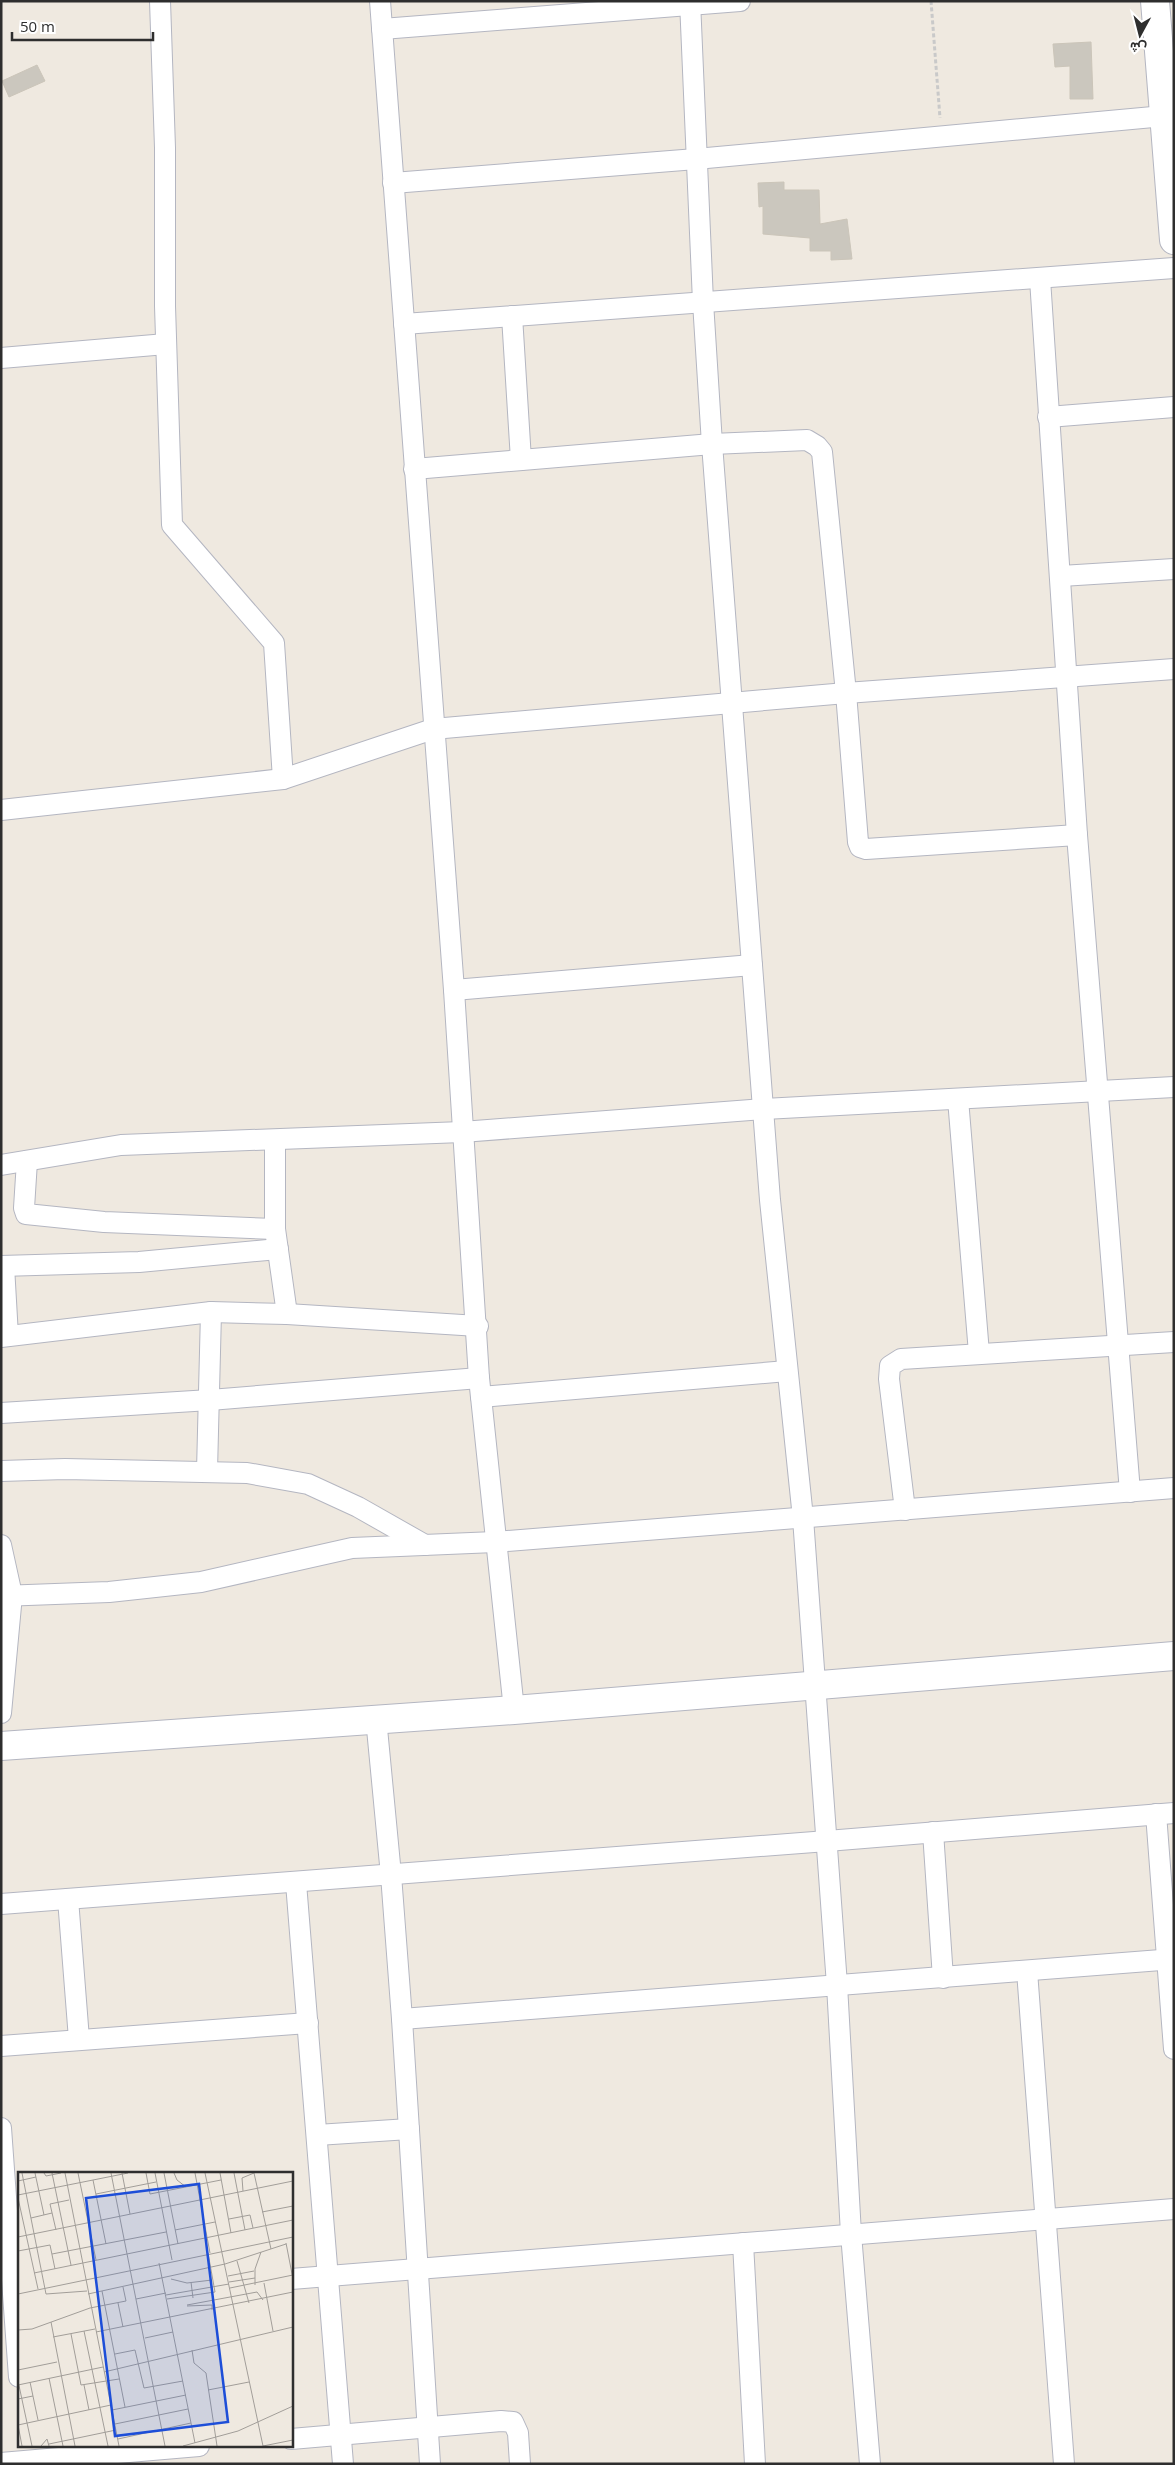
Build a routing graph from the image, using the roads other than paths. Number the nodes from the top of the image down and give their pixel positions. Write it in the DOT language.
graph roads {
  1 [pos="160,1"];
  2 [pos="380,1"];
  3 [pos="740,1"];
  4 [pos="1155,1"];
  5 [pos="690,4"];
  6 [pos="382,29"];
  7 [pos="1167,51"];
  8 [pos="1164,116"];
  9 [pos="696,159"];
  10 [pos="393,183"];
  11 [pos="1174,240"];
  12 [pos="1174,268"];
  13 [pos="1040,279"];
  14 [pos="703,302"];
  15 [pos="512,316"];
  16 [pos="404,324"];
  17 [pos="166,344"];
  18 [pos="1,358"];
  19 [pos="1174,407"];
  20 [pos="1048,417"];
  21 [pos="712,444"];
  22 [pos="521,460"];
  23 [pos="414,469"];
  24 [pos="1174,569"];
  25 [pos="1061,576"];
  26 [pos="1174,669"];
  27 [pos="1067,676"];
  28 [pos="846,693"];
  29 [pos="732,704"];
  30 [pos="433,729"];
  31 [pos="283,779"];
  32 [pos="1,810"];
  33 [pos="1077,835"];
  34 [pos="752,965"];
  35 [pos="454,990"];
  36 [pos="1174,1087"];
  37 [pos="1098,1092"];
  38 [pos="958,1099"];
  39 [pos="764,1109"];
  40 [pos="462,1132"];
  41 [pos="275,1140"];
  42 [pos="27,1161"];
  43 [pos="1,1165"];
  44 [pos="275,1229"];
  45 [pos="278,1249"];
  46 [pos="2,1266"];
  47 [pos="210,1312"];
  48 [pos="287,1314"];
  49 [pos="478,1326"];
  50 [pos="5,1337"];
  51 [pos="1174,1342"];
  52 [pos="1119,1344"];
  53 [pos="979,1353"];
  54 [pos="787,1371"];
  55 [pos="480,1387"];
  56 [pos="210,1400"];
  57 [pos="1,1412"];
  58 [pos="1,1471"];
  59 [pos="207,1471"];
  60 [pos="1174,1488"];
  61 [pos="1130,1492"];
  62 [pos="905,1510"];
  63 [pos="803,1518"];
  64 [pos="495,1542"];
  65 [pos="1,1545"];
  66 [pos="425,1545"];
  67 [pos="6,1596"];
  68 [pos="1174,1656"];
  69 [pos="814,1686"];
  70 [pos="514,1710"];
  71 [pos="1,1713"];
  72 [pos="376,1718"];
  73 [pos="1,1746"];
  74 [pos="1165,1813"];
  75 [pos="933,1832"];
  76 [pos="827,1842"];
  77 [pos="392,1875"];
  78 [pos="296,1883"];
  79 [pos="68,1899"];
  80 [pos="1,1904"];
  81 [pos="1170,1959"];
  82 [pos="1027,1972"];
  83 [pos="943,1978"];
  84 [pos="837,1985"];
  85 [pos="402,2018"];
  86 [pos="308,2023"];
  87 [pos="79,2039"];
  88 [pos="1,2046"];
  89 [pos="1174,2048"];
  90 [pos="1,2128"];
  91 [pos="409,2128"];
  92 [pos="317,2135"];
  93 [pos="2,2162"];
  94 [pos="1174,2209"];
  95 [pos="1046,2219"];
  96 [pos="851,2234"];
  97 [pos="743,2243"];
  98 [pos="418,2270"];
  99 [pos="327,2277"];
  100 [pos="292,2279"];
  101 [pos="11,2301"];
  102 [pos="18,2368"];
  103 [pos="427,2429"];
  104 [pos="341,2435"];
  105 [pos="292,2439"];
  106 [pos="190,2448"];
  107 [pos="25,2457"];
  108 [pos="147,2457"];
  109 [pos="111,2458"];
  110 [pos="1,2463"];
  111 [pos="343,2464"];
  112 [pos="430,2464"];
  113 [pos="520,2464"];
  114 [pos="755,2464"];
  115 [pos="870,2464"];
  116 [pos="1064,2464"];
  1 -- 17 [label="street"];
  2 -- 6 [label="street"];
  3 -- 5 [label="street"];
  4 -- 7 [label="street"];
  5 -- 6 [label="street"];
  5 -- 9 [label="street"];
  6 -- 10 [label="street"];
  7 -- 8 [label="street"];
  8 -- 9 [label="street"];
  8 -- 11 [label="street"];
  9 -- 10 [label="street"];
  9 -- 14 [label="street"];
  10 -- 16 [label="street"];
  12 -- 13 [label="street"];
  13 -- 14 [label="street"];
  13 -- 20 [label="street"];
  14 -- 15 [label="street"];
  14 -- 21 [label="street"];
  15 -- 16 [label="street"];
  15 -- 22 [label="street"];
  16 -- 23 [label="street"];
  17 -- 18 [label="street"];
  17 -- 31 [label="street"];
  19 -- 20 [label="street"];
  20 -- 25 [label="street"];
  21 -- 22 [label="street"];
  21 -- 28 [label="street"];
  21 -- 29 [label="street"];
  22 -- 23 [label="street"];
  23 -- 30 [label="street"];
  24 -- 25 [label="street"];
  25 -- 27 [label="street"];
  26 -- 27 [label="street"];
  27 -- 28 [label="street"];
  27 -- 33 [label="street"];
  28 -- 29 [label="street"];
  28 -- 33 [label="street"];
  29 -- 30 [label="street"];
  29 -- 34 [label="street"];
  30 -- 31 [label="street"];
  30 -- 35 [label="street"];
  31 -- 32 [label="street"];
  33 -- 37 [label="street"];
  34 -- 35 [label="street"];
  34 -- 39 [label="street"];
  35 -- 40 [label="street"];
  36 -- 37 [label="street"];
  37 -- 38 [label="street"];
  37 -- 52 [label="street"];
  38 -- 39 [label="street"];
  38 -- 53 [label="street"];
  39 -- 40 [label="street"];
  39 -- 54 [label="street"];
  40 -- 41 [label="street"];
  40 -- 49 [label="street"];
  41 -- 42 [label="street"];
  41 -- 44 [label="street"];
  42 -- 43 [label="street"];
  42 -- 44 [label="street"];
  44 -- 45 [label="street"];
  45 -- 46 [label="street"];
  45 -- 48 [label="street"];
  46 -- 50 [label="street"];
  47 -- 48 [label="street"];
  47 -- 50 [label="street"];
  47 -- 56 [label="street"];
  48 -- 49 [label="street"];
  49 -- 55 [label="street"];
  51 -- 52 [label="street"];
  52 -- 53 [label="street"];
  52 -- 61 [label="street"];
  53 -- 62 [label="street"];
  54 -- 55 [label="street"];
  54 -- 63 [label="street"];
  55 -- 56 [label="street"];
  55 -- 64 [label="street"];
  56 -- 57 [label="street"];
  56 -- 59 [label="street"];
  58 -- 59 [label="street"];
  59 -- 66 [label="street"];
  60 -- 61 [label="street"];
  61 -- 62 [label="street"];
  62 -- 63 [label="street"];
  63 -- 64 [label="street"];
  63 -- 69 [label="street"];
  64 -- 66 [label="street"];
  64 -- 70 [label="street"];
  65 -- 67 [label="street"];
  66 -- 67 [label="street"];
  67 -- 71 [label="street"];
  68 -- 69 [label="street"];
  69 -- 70 [label="street"];
  69 -- 76 [label="street"];
  70 -- 72 [label="street"];
  72 -- 73 [label="street"];
  72 -- 77 [label="street"];
  74 -- 75 [label="street"];
  74 -- 81 [label="street"];
  75 -- 76 [label="street"];
  75 -- 83 [label="street"];
  76 -- 77 [label="street"];
  76 -- 84 [label="street"];
  77 -- 78 [label="street"];
  77 -- 85 [label="street"];
  78 -- 79 [label="street"];
  78 -- 86 [label="street"];
  79 -- 80 [label="street"];
  79 -- 87 [label="street"];
  81 -- 82 [label="street"];
  81 -- 89 [label="street"];
  82 -- 83 [label="street"];
  82 -- 95 [label="street"];
  83 -- 84 [label="street"];
  84 -- 85 [label="street"];
  84 -- 96 [label="street"];
  85 -- 91 [label="street"];
  86 -- 87 [label="street"];
  86 -- 92 [label="street"];
  87 -- 88 [label="street"];
  90 -- 93 [label="street"];
  91 -- 92 [label="street"];
  91 -- 98 [label="street"];
  92 -- 99 [label="street"];
  93 -- 101 [label="street"];
  94 -- 95 [label="street"];
  95 -- 96 [label="street"];
  95 -- 116 [label="street"];
  96 -- 97 [label="street"];
  96 -- 115 [label="street"];
  97 -- 98 [label="street"];
  97 -- 114 [label="street"];
  98 -- 99 [label="street"];
  98 -- 103 [label="street"];
  99 -- 100 [label="street"];
  99 -- 104 [label="street"];
  101 -- 102 [label="street"];
  103 -- 104 [label="street"];
  103 -- 112 [label="street"];
  103 -- 113 [label="street"];
  104 -- 105 [label="street"];
  104 -- 111 [label="street"];
  106 -- 108 [label="street"];
  107 -- 109 [label="street"];
  107 -- 110 [label="street"];
  108 -- 109 [label="street"];
}
